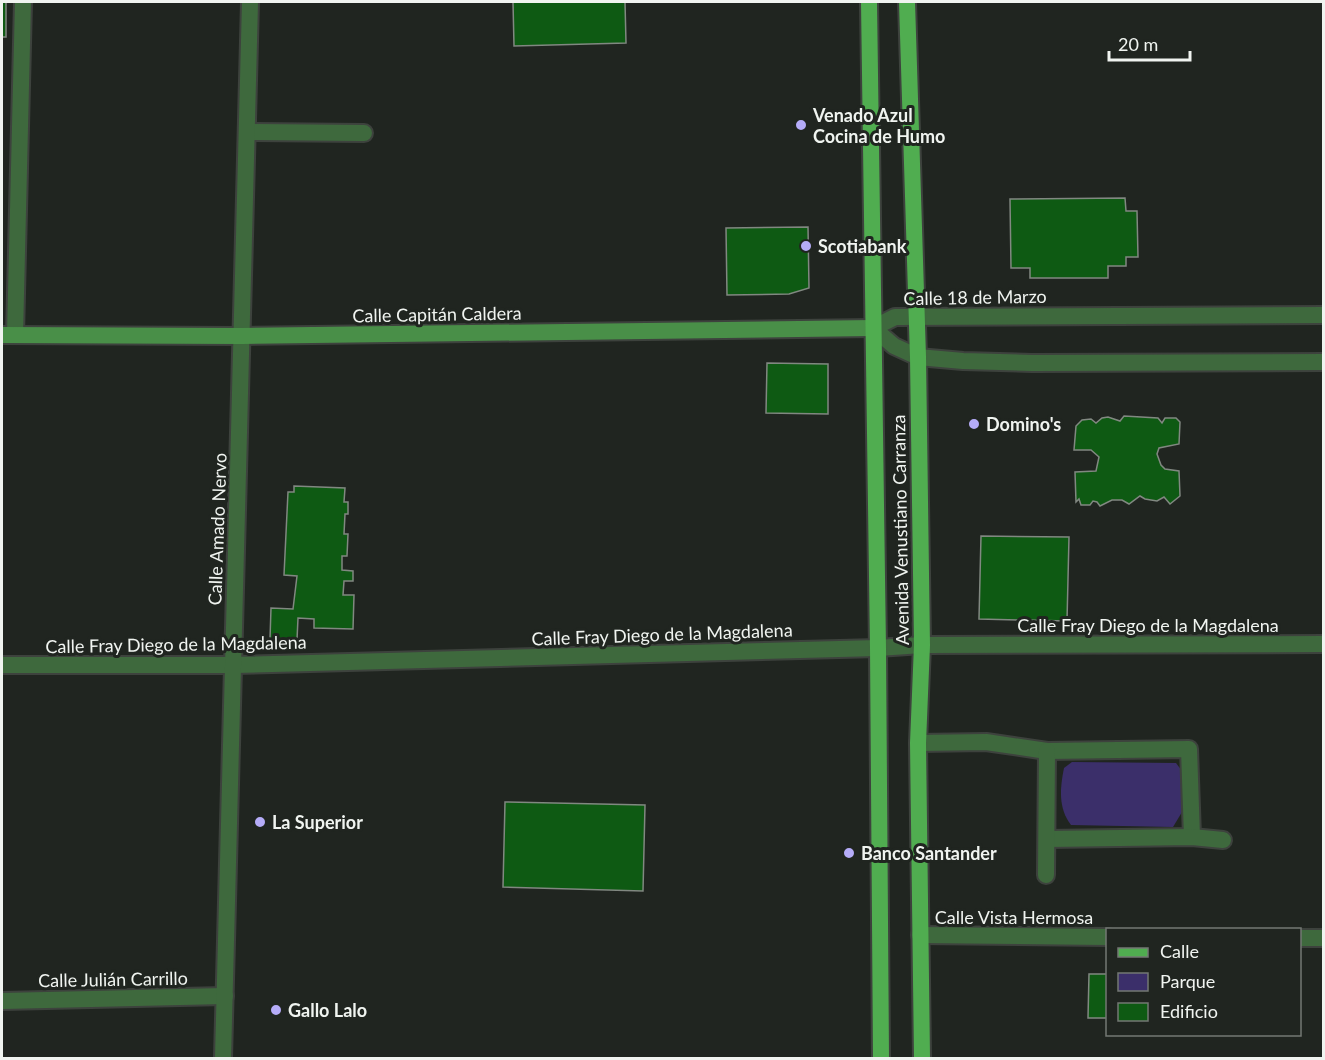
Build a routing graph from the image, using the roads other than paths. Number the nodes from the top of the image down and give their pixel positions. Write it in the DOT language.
graph roads {
  1 [pos="23,2"];
  2 [pos="250,2"];
  3 [pos="869,2"];
  4 [pos="907,2"];
  5 [pos="247,132"];
  6 [pos="364,133"];
  7 [pos="1323,315"];
  8 [pos="916,317"];
  9 [pos="873,328"];
  10 [pos="8,335"];
  11 [pos="242,336"];
  12 [pos="918,357"];
  13 [pos="1323,362"];
  14 [pos="1323,644"];
  15 [pos="922,645"];
  16 [pos="878,648"];
  17 [pos="2,665"];
  18 [pos="233,665"];
  19 [pos="918,743"];
  20 [pos="1047,751"];
  21 [pos="1192,837"];
  22 [pos="1047,839"];
  23 [pos="1222,840"];
  24 [pos="1046,875"];
  25 [pos="920,935"];
  26 [pos="1106,937"];
  27 [pos="1301,938"];
  28 [pos="1323,938"];
  29 [pos="225,996"];
  30 [pos="2,1001"];
  31 [pos="223,1059"];
  32 [pos="881,1059"];
  33 [pos="922,1059"];
  1 -- 10 [label="street"];
  2 -- 5 [label="street, Calle Amado Nervo"];
  3 -- 9 [label="main road, Avenida Venustiano Carranza"];
  4 -- 8 [label="main road, Avenida Venustiano Carranza"];
  5 -- 6 [label="street"];
  5 -- 11 [label="street, Calle Amado Nervo"];
  7 -- 8 [label="street, Calle 18 de Marzo"];
  8 -- 9 [label="street, Calle 18 de Marzo"];
  8 -- 12 [label="main road, Avenida Venustiano Carranza"];
  9 -- 11 [label="main road, Calle Capitán Caldera"];
  9 -- 12 [label="street"];
  9 -- 16 [label="main road, Avenida Venustiano Carranza"];
  10 -- 11 [label="main road, Calle Capitán Caldera"];
  11 -- 18 [label="street, Calle Amado Nervo"];
  12 -- 13 [label="street"];
  12 -- 15 [label="main road, Avenida Venustiano Carranza"];
  14 -- 15 [label="street, Calle Fray Diego de la Magdalena"];
  15 -- 16 [label="street, Calle Fray Diego de la Magdalena"];
  15 -- 19 [label="main road, Avenida Venustiano Carranza"];
  16 -- 18 [label="street, Calle Fray Diego de la Magdalena"];
  16 -- 32 [label="main road, Avenida Venustiano Carranza"];
  17 -- 18 [label="street, Calle Fray Diego de la Magdalena"];
  18 -- 29 [label="street, Calle Amado Nervo"];
  19 -- 20 [label="street"];
  19 -- 25 [label="main road, Avenida Venustiano Carranza"];
  20 -- 21 [label="street"];
  20 -- 22 [label="street"];
  21 -- 22 [label="street"];
  21 -- 23 [label="street"];
  22 -- 24 [label="street"];
  25 -- 26 [label="street, Calle Vista Hermosa"];
  25 -- 33 [label="main road, Avenida Venustiano Carranza"];
  27 -- 28 [label="street"];
  29 -- 30 [label="street, Calle Julián Carrillo"];
  29 -- 31 [label="street, Calle Amado Nervo"];
}
